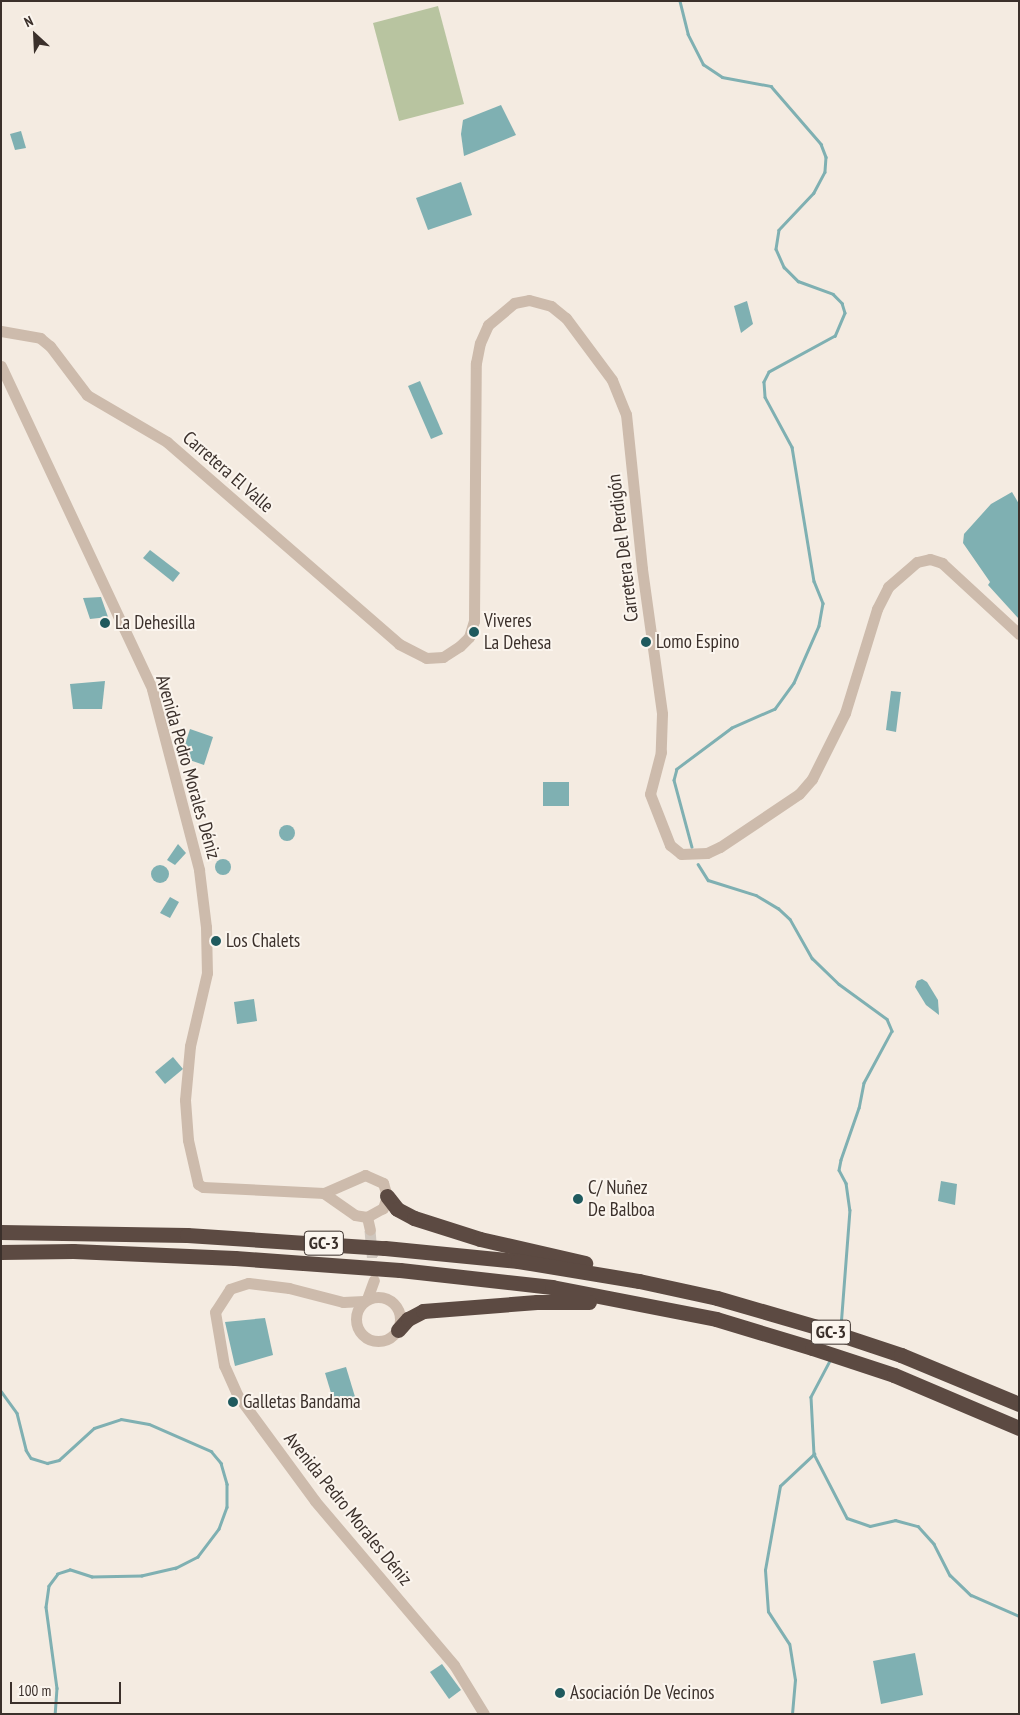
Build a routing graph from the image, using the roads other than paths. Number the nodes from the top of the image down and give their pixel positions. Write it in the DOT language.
graph roads {
  1 [pos="1,331"];
  2 [pos="1,366"];
  3 [pos="1019,634"];
  4 [pos="426,658"];
  5 [pos="348,1184"];
  6 [pos="324,1193"];
  7 [pos="387,1196"];
  8 [pos="347,1207"];
  9 [pos="367,1217"];
  10 [pos="370,1230"];
  11 [pos="4,1232"];
  12 [pos="5,1253"];
  13 [pos="640,1278"];
  14 [pos="384,1297"];
  15 [pos="335,1300"];
  16 [pos="366,1300"];
  17 [pos="637,1305"];
  18 [pos="355,1319"];
  19 [pos="398,1330"];
  20 [pos="1018,1404"];
  21 [pos="1019,1428"];
  22 [pos="484,1714"];
  1 -- 4 [label="street, Carretera El Valle"];
  2 -- 6 [label="street, Avenida Pedro Morales Déniz"];
  3 -- 4 [label="street, Carretera Del Perdigón"];
  5 -- 6 [label="street"];
  5 -- 7 [label="street"];
  5 -- 8 [label="street"];
  6 -- 8 [label="street"];
  7 -- 9 [label="street"];
  7 -- 13 [label="highway"];
  8 -- 9 [label="street"];
  9 -- 10 [label="street"];
  11 -- 13 [label="highway, GC-3"];
  12 -- 17 [label="highway, GC-3"];
  13 -- 20 [label="highway, GC-3"];
  14 -- 16 [label="street"];
  14 -- 16 [label="street"];
  14 -- 19 [label="street"];
  15 -- 16 [label="street"];
  15 -- 18 [label="street"];
  15 -- 22 [label="street, Avenida Pedro Morales Déniz"];
  16 -- 18 [label="street"];
  17 -- 19 [label="highway"];
  17 -- 21 [label="highway, GC-3"];
  18 -- 19 [label="street"];
}
